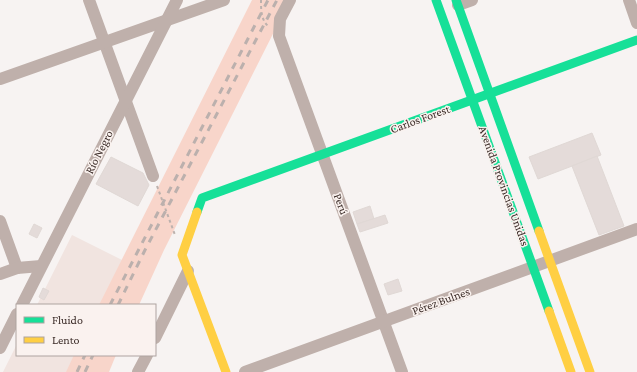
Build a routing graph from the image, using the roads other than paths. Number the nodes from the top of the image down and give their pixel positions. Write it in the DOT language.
graph roads {
  1 [pos="90,0"];
  2 [pos="178,0"];
  3 [pos="224,0"];
  4 [pos="290,0"];
  5 [pos="436,0"];
  6 [pos="472,0"];
  7 [pos="629,0"];
  8 [pos="457,3"];
  9 [pos="168,19"];
  10 [pos="637,23"];
  11 [pos="637,40"];
  12 [pos="104,42"];
  13 [pos="0,79"];
  14 [pos="489,94"];
  15 [pos="125,100"];
  16 [pos="472,100"];
  17 [pos="322,154"];
  18 [pos="153,176"];
  19 [pos="0,221"];
  20 [pos="637,229"];
  21 [pos="550,261"];
  22 [pos="41,266"];
  23 [pos="533,267"];
  24 [pos="17,268"];
  25 [pos="188,271"];
  26 [pos="0,274"];
  27 [pos="22,304"];
  28 [pos="16,316"];
  29 [pos="384,322"];
  30 [pos="156,336"];
  31 [pos="0,348"];
  32 [pos="146,356"];
  33 [pos="138,372"];
  34 [pos="226,372"];
  35 [pos="245,372"];
  36 [pos="402,372"];
  37 [pos="571,372"];
  38 [pos="590,372"];
  1 -- 12 [label="street"];
  2 -- 9 [label="street, Río Negro"];
  3 -- 9 [label="street"];
  4 -- 17 [label="street, Perú"];
  5 -- 16 [label="main road, Avenida Provincias Unidas"];
  6 -- 8 [label="street"];
  7 -- 10 [label="street"];
  8 -- 14 [label="main road, Avenida Provincias Unidas"];
  9 -- 12 [label="street"];
  9 -- 15 [label="street, Río Negro"];
  11 -- 14 [label="main road, Carlos Forest"];
  12 -- 13 [label="street"];
  12 -- 15 [label="street"];
  14 -- 16 [label="main road, Carlos Forest"];
  14 -- 21 [label="main road, Avenida Provincias Unidas"];
  15 -- 18 [label="street"];
  15 -- 22 [label="street, Río Negro"];
  16 -- 17 [label="main road, Carlos Forest"];
  16 -- 23 [label="main road, Avenida Provincias Unidas"];
  17 -- 25 [label="main road, Carlos Forest"];
  17 -- 29 [label="street, Perú"];
  19 -- 24 [label="street"];
  20 -- 21 [label="street, Pérez Bulnes"];
  21 -- 23 [label="street, Pérez Bulnes"];
  21 -- 38 [label="main road, Avenida Provincias Unidas"];
  22 -- 24 [label="street"];
  22 -- 27 [label="street, Río Negro"];
  23 -- 29 [label="street, Pérez Bulnes"];
  23 -- 37 [label="main road, Avenida Provincias Unidas"];
  24 -- 26 [label="street"];
  25 -- 30 [label="street"];
  25 -- 34 [label="main road"];
  28 -- 31 [label="street"];
  29 -- 35 [label="street, Pérez Bulnes"];
  29 -- 36 [label="street, Perú"];
  32 -- 33 [label="street"];
}
